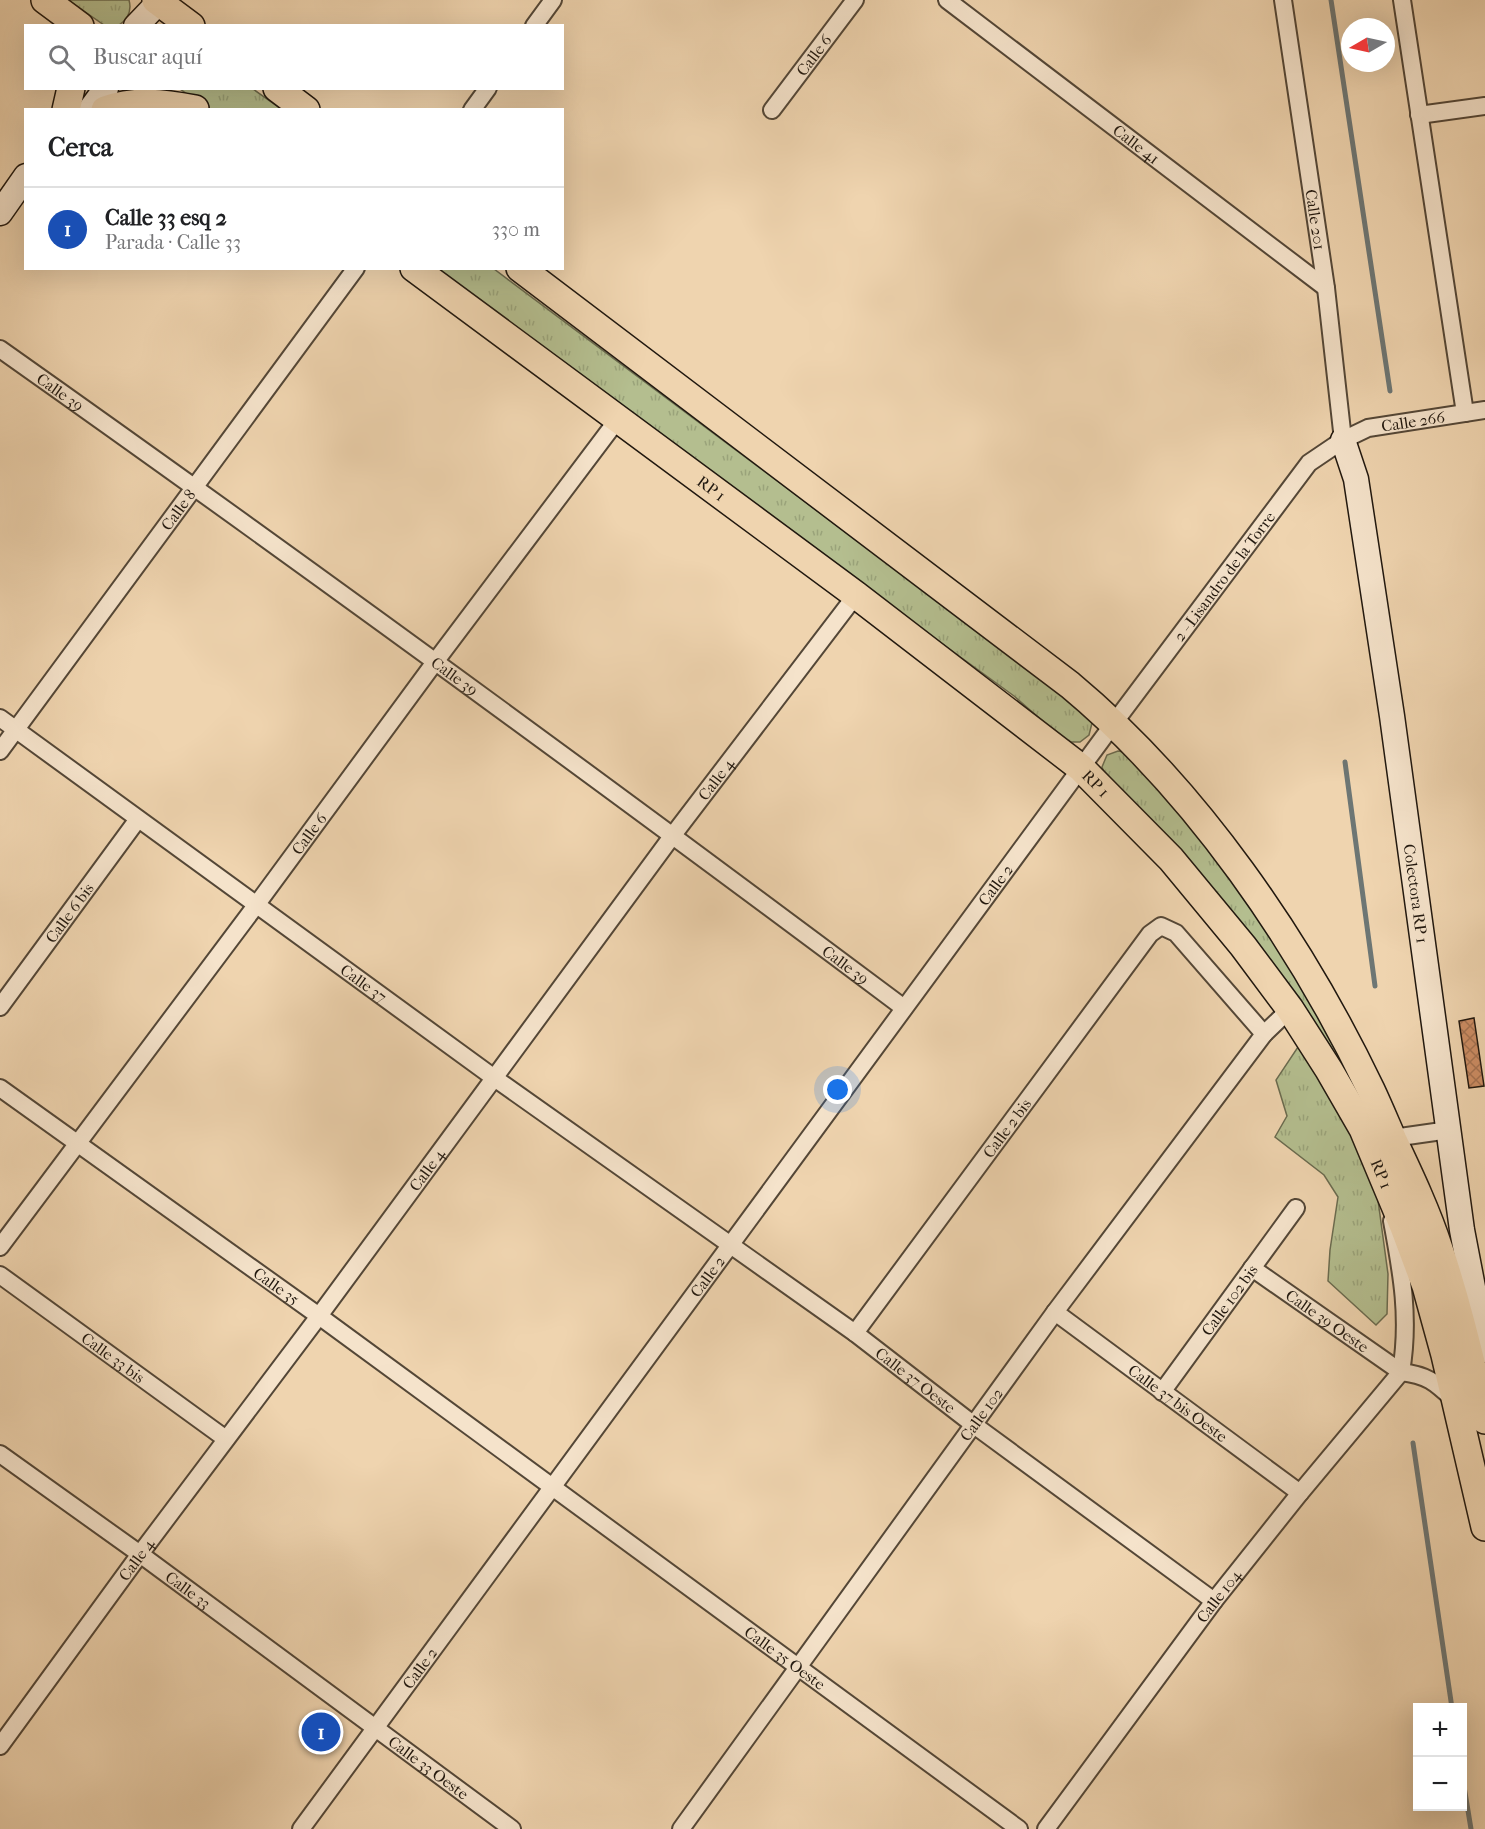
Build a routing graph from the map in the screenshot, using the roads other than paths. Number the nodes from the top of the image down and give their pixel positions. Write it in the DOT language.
graph roads {
  1 [pos="553,0"];
  2 [pos="855,0"];
  3 [pos="947,0"];
  4 [pos="1283,0"];
  5 [pos="1402,0"];
  6 [pos="158,1"];
  7 [pos="51,9"];
  8 [pos="77,24"];
  9 [pos="138,24"];
  10 [pos="147,24"];
  11 [pos="188,24"];
  12 [pos="535,24"];
  13 [pos="71,90"];
  14 [pos="83,90"];
  15 [pos="105,90"];
  16 [pos="169,90"];
  17 [pos="280,90"];
  18 [pos="487,90"];
  19 [pos="1485,106"];
  20 [pos="68,108"];
  21 [pos="70,108"];
  22 [pos="91,108"];
  23 [pos="112,108"];
  24 [pos="188,108"];
  25 [pos="194,108"];
  26 [pos="303,108"];
  27 [pos="473,108"];
  28 [pos="772,110"];
  29 [pos="1419,115"];
  30 [pos="22,184"];
  31 [pos="0,213"];
  32 [pos="355,270"];
  33 [pos="417,270"];
  34 [pos="523,270"];
  35 [pos="1326,288"];
  36 [pos="0,349"];
  37 [pos="1485,410"];
  38 [pos="1465,413"];
  39 [pos="618,419"];
  40 [pos="1343,440"];
  41 [pos="194,486"];
  42 [pos="856,595"];
  43 [pos="435,662"];
  44 [pos="0,718"];
  45 [pos="1114,723"];
  46 [pos="16,730"];
  47 [pos="0,751"];
  48 [pos="1081,768"];
  49 [pos="138,819"];
  50 [pos="673,835"];
  51 [pos="257,904"];
  52 [pos="0,1007"];
  53 [pos="904,1008"];
  54 [pos="1290,1009"];
  55 [pos="1264,1034"];
  56 [pos="493,1077"];
  57 [pos="0,1088"];
  58 [pos="1449,1130"];
  59 [pos="77,1143"];
  60 [pos="1382,1154"];
  61 [pos="1296,1208"];
  62 [pos="731,1245"];
  63 [pos="0,1247"];
  64 [pos="1252,1268"];
  65 [pos="0,1275"];
  66 [pos="1055,1312"];
  67 [pos="319,1316"];
  68 [pos="855,1333"];
  69 [pos="1485,1350"];
  70 [pos="1401,1372"];
  71 [pos="1162,1392"];
  72 [pos="1455,1400"];
  73 [pos="1485,1420"];
  74 [pos="974,1425"];
  75 [pos="226,1439"];
  76 [pos="0,1454"];
  77 [pos="553,1487"];
  78 [pos="1300,1493"];
  79 [pos="1485,1527"];
  80 [pos="140,1554"];
  81 [pos="1214,1602"];
  82 [pos="800,1667"];
  83 [pos="375,1728"];
  84 [pos="0,1746"];
  85 [pos="301,1829"];
  86 [pos="512,1829"];
  87 [pos="681,1829"];
  88 [pos="1019,1829"];
  89 [pos="1046,1829"];
  1 -- 12 [label="street"];
  2 -- 28 [label="street, Calle 6"];
  3 -- 35 [label="street, Calle 41"];
  4 -- 35 [label="street, Calle 201"];
  5 -- 29 [label="street"];
  6 -- 9 [label="main road"];
  6 -- 10 [label="main road"];
  6 -- 11 [label="main road"];
  7 -- 8 [label="main road"];
  13 -- 20 [label="main road"];
  14 -- 21 [label="main road"];
  15 -- 22 [label="main road"];
  16 -- 25 [label="main road"];
  17 -- 26 [label="main road"];
  18 -- 27 [label="street"];
  19 -- 29 [label="street"];
  23 -- 24 [label="main road"];
  29 -- 38 [label="street"];
  30 -- 31 [label="main road"];
  32 -- 41 [label="street, Calle 8"];
  33 -- 39 [label="main road, RP 1"];
  34 -- 45 [label="main road, RP 1"];
  35 -- 40 [label="street, Calle 201"];
  36 -- 41 [label="street, Calle 39"];
  37 -- 38 [label="street, Calle 266"];
  38 -- 40 [label="street, Calle 266"];
  39 -- 42 [label="main road, RP 1"];
  39 -- 43 [label="street, Calle 6"];
  40 -- 45 [label="street, 2 - Lisandro de la Torre"];
  40 -- 58 [label="main road, Colectora RP 1"];
  41 -- 43 [label="street, Calle 39"];
  41 -- 46 [label="street, Calle 8"];
  42 -- 48 [label="main road, RP 1"];
  42 -- 50 [label="street, Calle 4"];
  43 -- 50 [label="street, Calle 39"];
  43 -- 51 [label="street, Calle 6"];
  44 -- 46 [label="street, Calle 37"];
  45 -- 48 [label="street, Calle 2"];
  45 -- 60 [label="main road, RP 1"];
  46 -- 47 [label="street, Calle 8"];
  46 -- 49 [label="street, Calle 37"];
  48 -- 53 [label="street, Calle 2"];
  48 -- 54 [label="main road, RP 1"];
  49 -- 51 [label="street, Calle 37"];
  49 -- 52 [label="street, Calle 6 bis"];
  50 -- 53 [label="street, Calle 39"];
  50 -- 56 [label="street, Calle 4"];
  51 -- 56 [label="street, Calle 37"];
  51 -- 59 [label="street, Calle 6"];
  53 -- 62 [label="street, Calle 2"];
  54 -- 55 [label="street, Calle 102"];
  54 -- 60 [label="main road, RP 1"];
  55 -- 66 [label="street, Calle 102"];
  55 -- 68 [label="street, Calle 2 bis"];
  56 -- 62 [label="street, Calle 37"];
  56 -- 67 [label="street, Calle 4"];
  57 -- 59 [label="street, Calle 35"];
  58 -- 60 [label="street"];
  58 -- 69 [label="main road, Colectora RP 1"];
  59 -- 63 [label="street, Calle 6"];
  59 -- 67 [label="street, Calle 35"];
  60 -- 70 [label="street"];
  60 -- 72 [label="main road, RP 1"];
  60 -- 73 [label="main road, RP 1"];
  61 -- 64 [label="street, Calle 102 bis"];
  62 -- 68 [label="street, Calle 37 Oeste"];
  62 -- 77 [label="street, Calle 2"];
  64 -- 70 [label="street, Calle 39 Oeste"];
  64 -- 71 [label="street, Calle 102 bis"];
  65 -- 75 [label="street, Calle 33 bis"];
  66 -- 71 [label="street, Calle 37 bis Oeste"];
  66 -- 74 [label="street, Calle 102"];
  67 -- 75 [label="street, Calle 4"];
  67 -- 77 [label="street, Calle 35"];
  68 -- 74 [label="street, Calle 37 Oeste"];
  70 -- 72 [label="street"];
  70 -- 78 [label="street, Calle 104"];
  71 -- 78 [label="street, Calle 37 bis Oeste"];
  72 -- 79 [label="main road, RP 1"];
  74 -- 81 [label="street, Calle 37 Oeste"];
  74 -- 82 [label="street, Calle 102"];
  75 -- 80 [label="street, Calle 4"];
  76 -- 80 [label="street, Calle 33"];
  77 -- 82 [label="street, Calle 35 Oeste"];
  77 -- 83 [label="street, Calle 2"];
  78 -- 81 [label="street, Calle 104"];
  80 -- 83 [label="street, Calle 33"];
  80 -- 84 [label="street, Calle 4"];
  81 -- 89 [label="street, Calle 104"];
  82 -- 87 [label="street, Calle 102"];
  82 -- 88 [label="street, Calle 35 Oeste"];
  83 -- 85 [label="street, Calle 2"];
  83 -- 86 [label="street, Calle 33 Oeste"];
}
